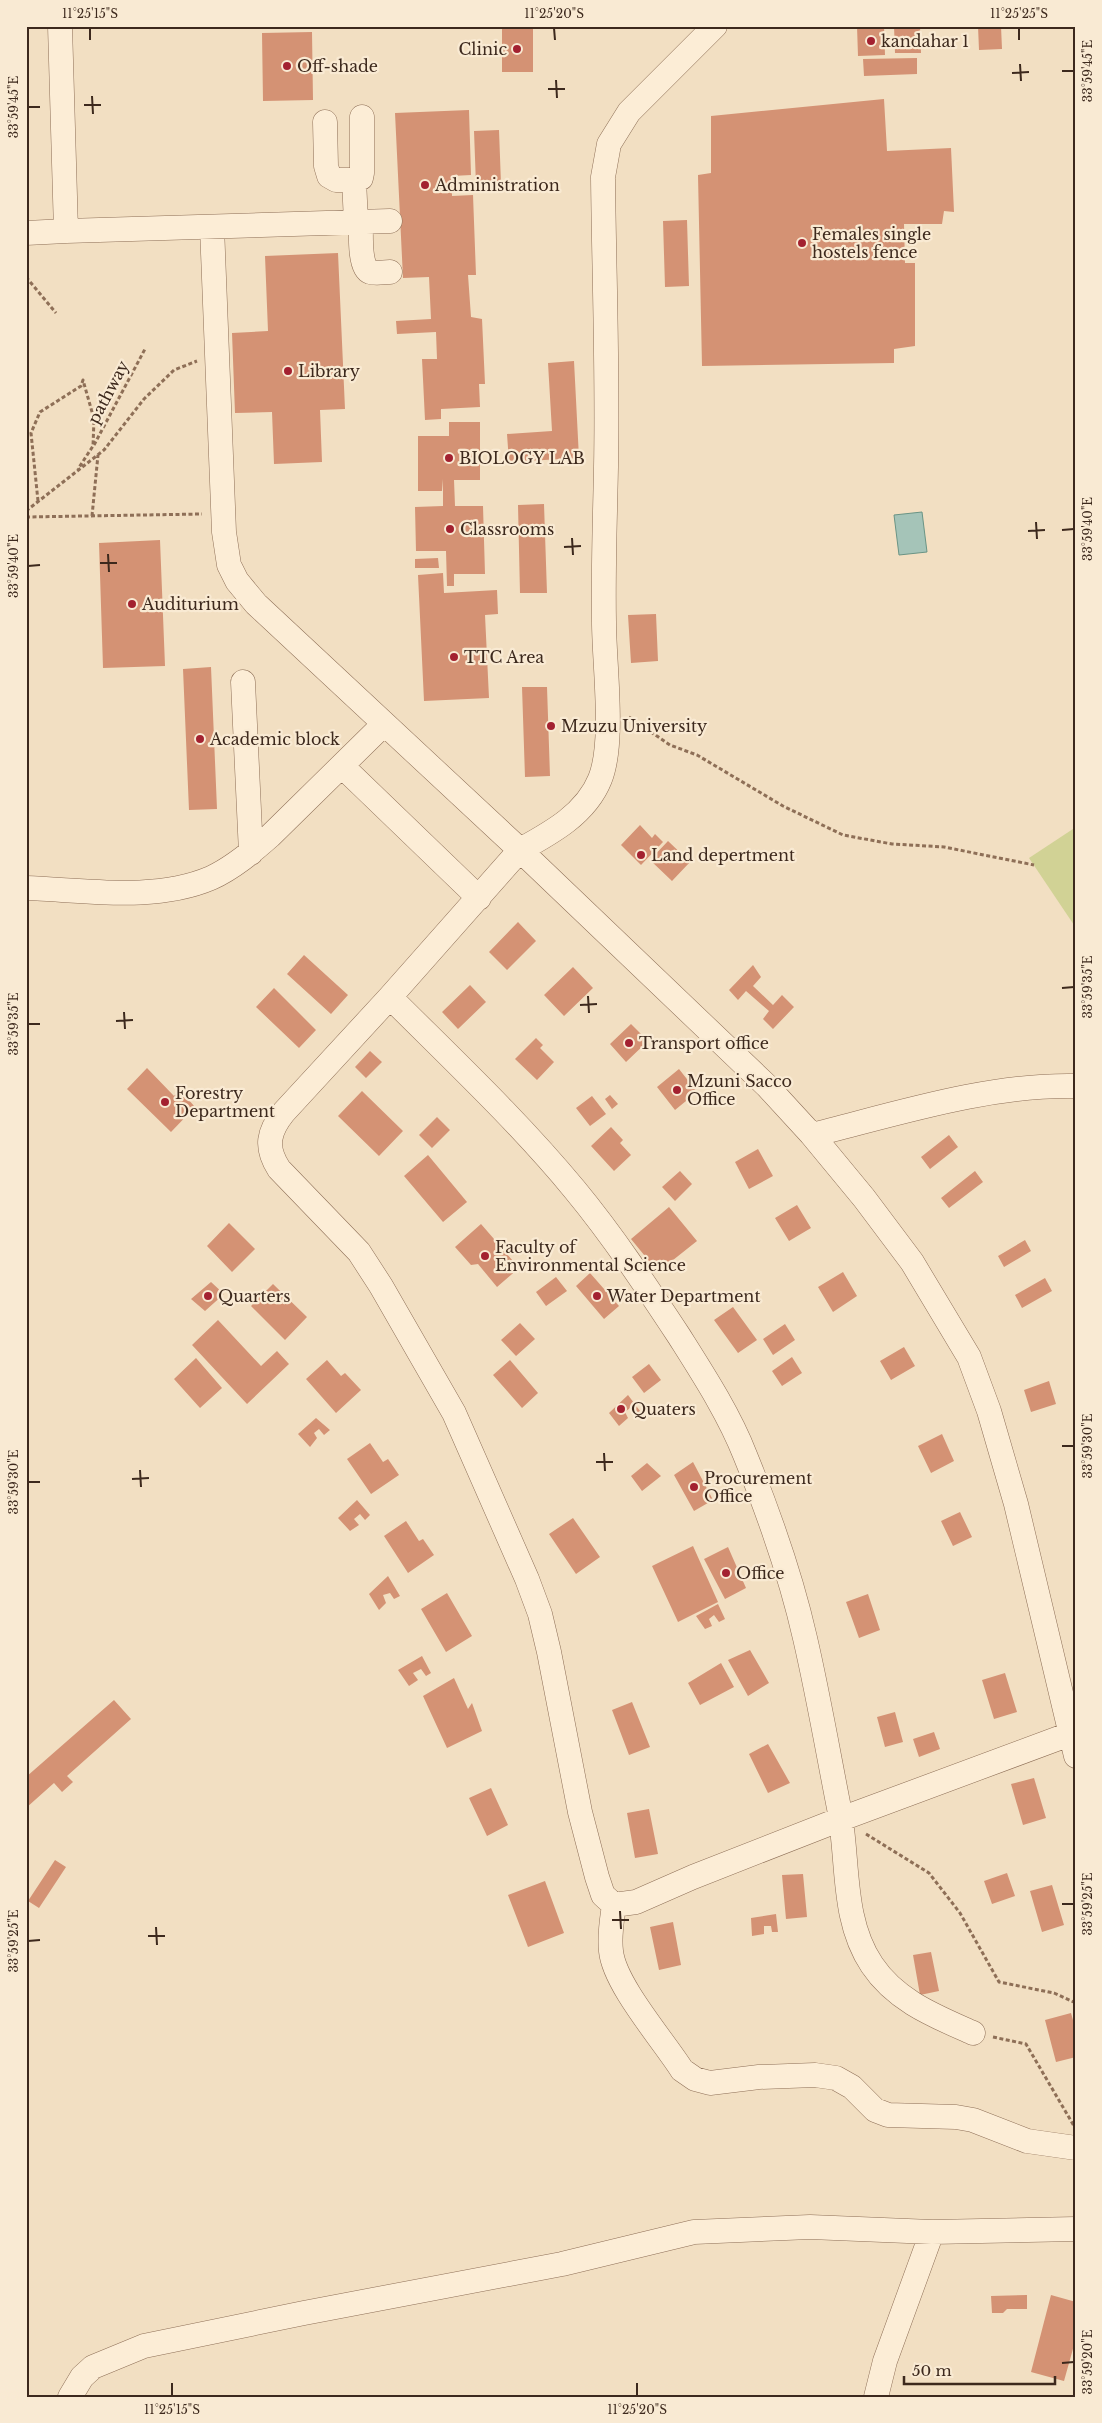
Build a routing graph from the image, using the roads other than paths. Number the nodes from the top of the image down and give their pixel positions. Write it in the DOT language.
graph roads {
  1 [pos="60,26"];
  2 [pos="715,26"];
  3 [pos="362,117"];
  4 [pos="325,122"];
  5 [pos="354,180"];
  6 [pos="390,221"];
  7 [pos="358,222"];
  8 [pos="212,227"];
  9 [pos="66,231"];
  10 [pos="26,233"];
  11 [pos="390,272"];
  12 [pos="243,682"];
  13 [pos="384,724"];
  14 [pos="342,766"];
  15 [pos="520,850"];
  16 [pos="251,853"];
  17 [pos="26,888"];
  18 [pos="479,898"];
  19 [pos="390,997"];
  20 [pos="1076,1086"];
  21 [pos="812,1135"];
  22 [pos="1073,1745"];
  23 [pos="841,1819"];
  24 [pos="614,1904"];
  25 [pos="973,2033"];
  26 [pos="1076,2148"];
  27 [pos="1076,2229"];
  28 [pos="932,2232"];
  29 [pos="70,2397"];
  30 [pos="876,2397"];
  1 -- 9 [label="street"];
  2 -- 15 [label="street"];
  3 -- 5 [label="street"];
  4 -- 5 [label="street"];
  5 -- 7 [label="street"];
  6 -- 7 [label="street"];
  7 -- 8 [label="street"];
  7 -- 11 [label="street"];
  8 -- 9 [label="street"];
  8 -- 13 [label="street"];
  9 -- 10 [label="street"];
  12 -- 16 [label="street"];
  13 -- 14 [label="street"];
  13 -- 15 [label="street"];
  14 -- 16 [label="street"];
  14 -- 18 [label="street"];
  15 -- 18 [label="street"];
  15 -- 21 [label="street"];
  16 -- 17 [label="street"];
  18 -- 19 [label="street"];
  19 -- 23 [label="street"];
  19 -- 24 [label="street"];
  20 -- 21 [label="street"];
  21 -- 22 [label="street"];
  22 -- 23 [label="street"];
  23 -- 24 [label="street"];
  23 -- 25 [label="street"];
  24 -- 26 [label="street"];
  27 -- 28 [label="street"];
  28 -- 29 [label="street"];
  28 -- 30 [label="street"];
}
